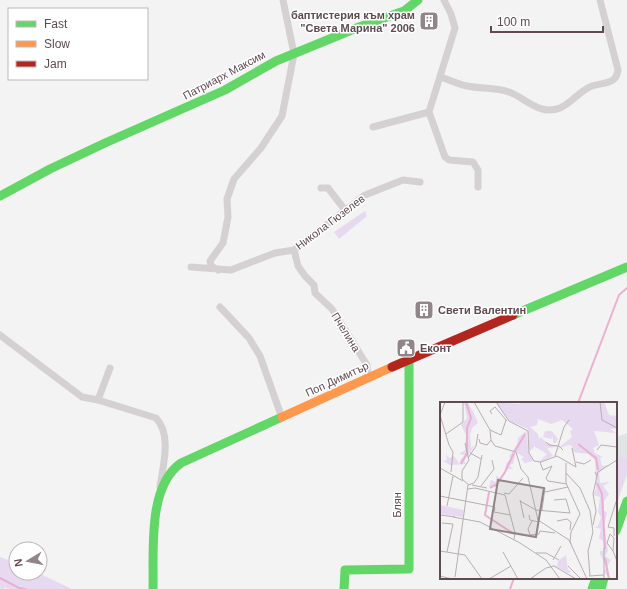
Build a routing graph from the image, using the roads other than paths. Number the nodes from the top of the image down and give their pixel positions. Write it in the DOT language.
graph roads {
  1 [pos="283,0"];
  2 [pos="418,0"];
  3 [pos="444,0"];
  4 [pos="600,0"];
  5 [pos="294,54"];
  6 [pos="441,77"];
  7 [pos="429,112"];
  8 [pos="373,127"];
  9 [pos="420,182"];
  10 [pos="478,187"];
  11 [pos="321,188"];
  12 [pos="0,196"];
  13 [pos="345,210"];
  14 [pos="294,250"];
  15 [pos="627,267"];
  16 [pos="191,268"];
  17 [pos="218,270"];
  18 [pos="220,308"];
  19 [pos="0,335"];
  20 [pos="409,359"];
  21 [pos="110,368"];
  22 [pos="368,377"];
  23 [pos="98,400"];
  24 [pos="282,418"];
  25 [pos="627,501"];
  26 [pos="156,510"];
  27 [pos="617,528"];
  28 [pos="596,579"];
  29 [pos="604,579"];
  30 [pos="153,589"];
  31 [pos="344,589"];
  32 [pos="592,589"];
  33 [pos="601,589"];
  1 -- 5 [label="street"];
  2 -- 5 [label="street, Патриарх Максим"];
  3 -- 6 [label="street"];
  4 -- 6 [label="street"];
  5 -- 12 [label="street, Патриарх Максим"];
  5 -- 17 [label="street"];
  6 -- 7 [label="street"];
  7 -- 8 [label="street"];
  7 -- 10 [label="street"];
  9 -- 13 [label="street, Никола Гюзелев"];
  11 -- 13 [label="street"];
  13 -- 14 [label="street, Никола Гюзелев"];
  14 -- 17 [label="street, Никола Гюзелев"];
  14 -- 22 [label="street, Пчелина"];
  15 -- 20 [label="street, Поп Димитър"];
  16 -- 17 [label="street, Никола Гюзелев"];
  18 -- 24 [label="street"];
  19 -- 23 [label="street"];
  20 -- 22 [label="street, Поп Димитър"];
  20 -- 31 [label="street, Блян"];
  21 -- 23 [label="street"];
  22 -- 24 [label="street, Поп Димитър"];
  23 -- 26 [label="street"];
  24 -- 26 [label="street, Поп Димитър"];
  25 -- 27 [label="street"];
  26 -- 30 [label="street, Поп Димитър"];
  28 -- 32 [label="street"];
  29 -- 33 [label="street"];
}
